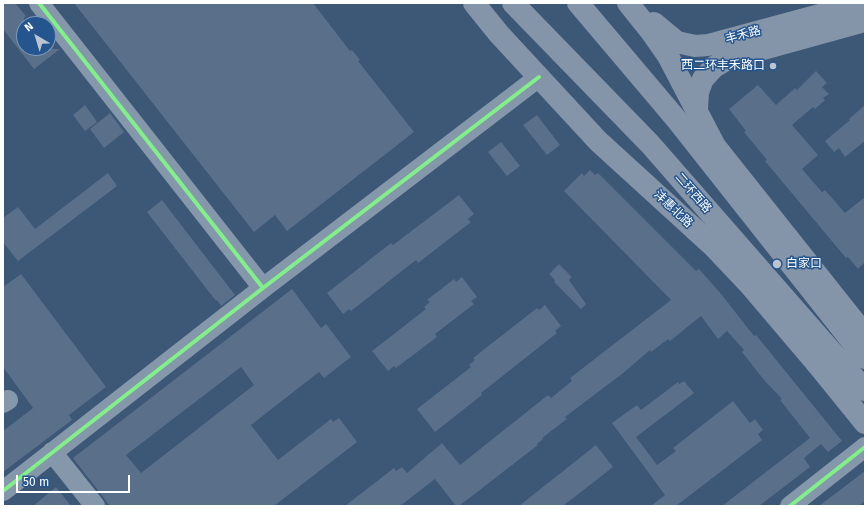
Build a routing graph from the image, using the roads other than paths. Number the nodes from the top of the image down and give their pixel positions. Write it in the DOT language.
graph roads {
  1 [pos="39,3"];
  2 [pos="474,3"];
  3 [pos="578,3"];
  4 [pos="864,3"];
  5 [pos="630,5"];
  6 [pos="516,7"];
  7 [pos="865,21"];
  8 [pos="539,77"];
  9 [pos="696,110"];
  10 [pos="677,120"];
  11 [pos="715,146"];
  12 [pos="738,244"];
  13 [pos="263,288"];
  14 [pos="865,335"];
  15 [pos="865,358"];
  16 [pos="817,364"];
  17 [pos="865,390"];
  18 [pos="865,423"];
  19 [pos="865,447"];
  20 [pos="52,452"];
  21 [pos="3,491"];
  22 [pos="94,506"];
  23 [pos="790,506"];
  1 -- 13 [label="street"];
  2 -- 8 [label="main road, 沣惠北路"];
  3 -- 10 [label="highway"];
  4 -- 5 [label="main road, 丰禾路"];
  5 -- 9 [label="main road"];
  6 -- 12 [label="highway, 二环西路"];
  7 -- 9 [label="main road, 丰禾路"];
  8 -- 13 [label="street"];
  8 -- 16 [label="main road, 沣惠北路"];
  9 -- 11 [label="main road"];
  10 -- 11 [label="highway"];
  10 -- 15 [label="highway"];
  11 -- 14 [label="main road"];
  12 -- 16 [label="highway"];
  12 -- 17 [label="highway, 二环西路"];
  13 -- 20 [label="street"];
  16 -- 18 [label="main road, 沣惠北路"];
  19 -- 23 [label="street"];
  20 -- 21 [label="street"];
  20 -- 22 [label="street"];
}
